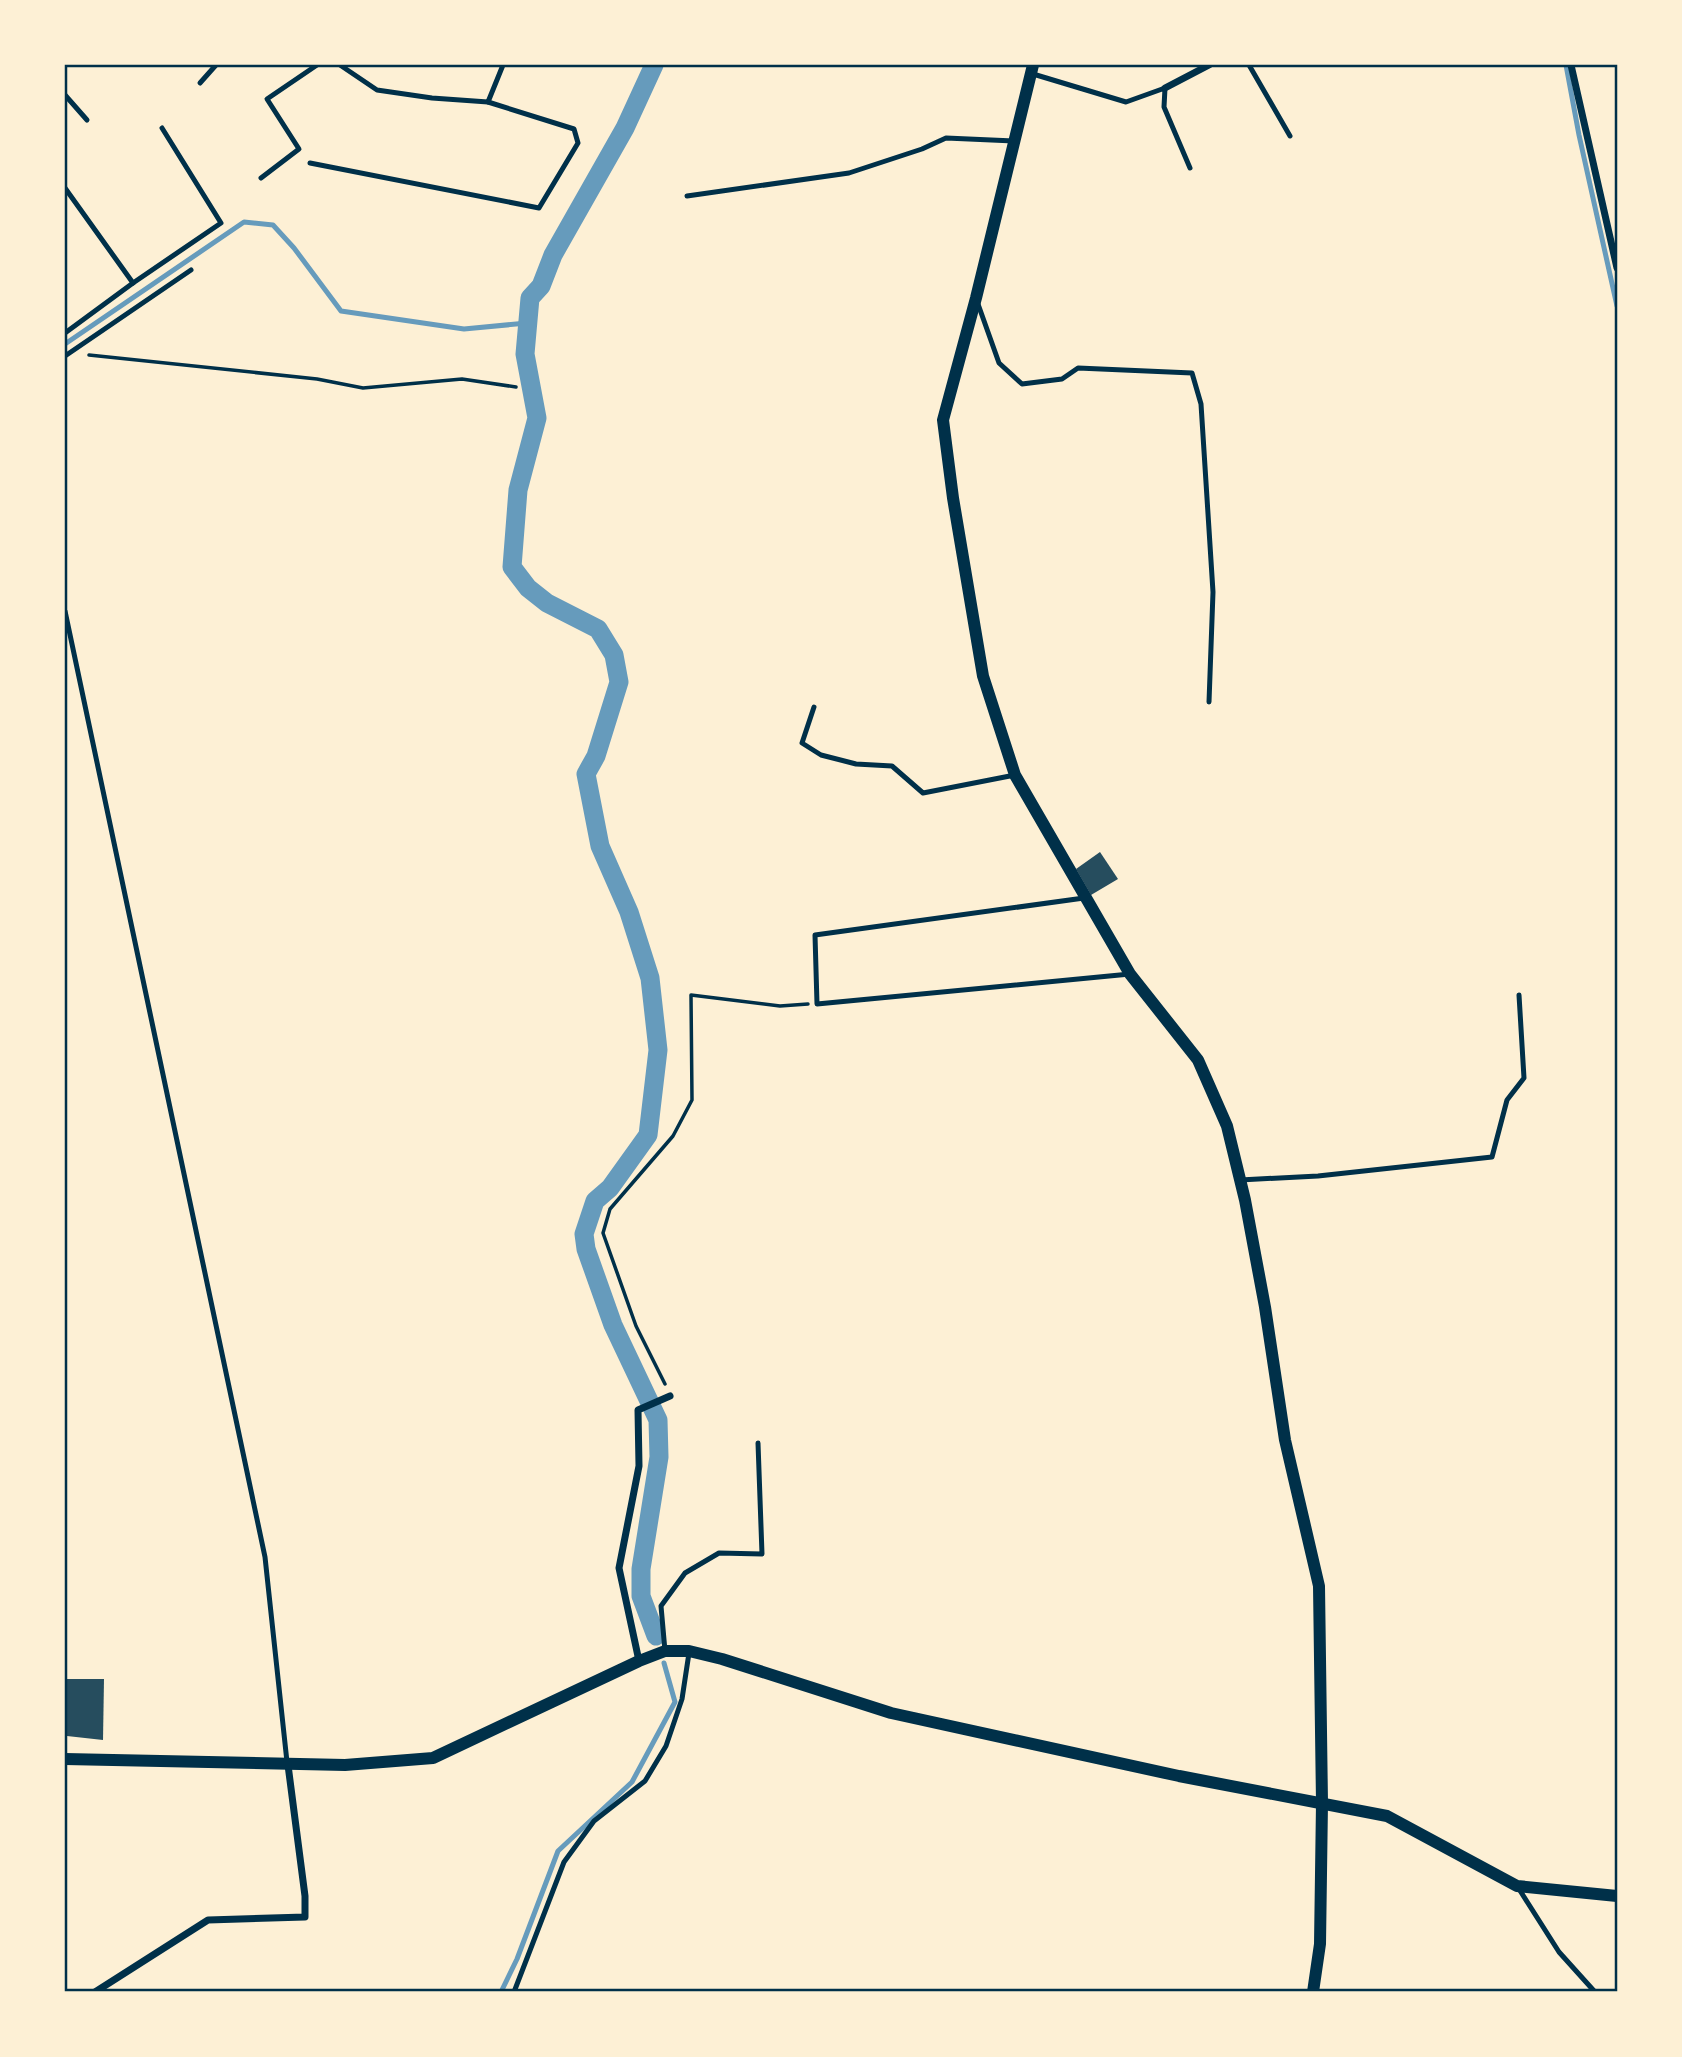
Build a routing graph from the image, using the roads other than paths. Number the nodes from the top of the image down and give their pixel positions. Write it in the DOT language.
graph roads {
  1 [pos="216,65"];
  2 [pos="317,65"];
  3 [pos="340,65"];
  4 [pos="503,65"];
  5 [pos="1209,65"];
  6 [pos="1249,65"];
  7 [pos="1571,65"];
  8 [pos="1031,69"];
  9 [pos="200,83"];
  10 [pos="1166,88"];
  11 [pos="65,95"];
  12 [pos="488,102"];
  13 [pos="87,120"];
  14 [pos="162,128"];
  15 [pos="1290,136"];
  16 [pos="1014,141"];
  17 [pos="310,163"];
  18 [pos="1190,168"];
  19 [pos="261,178"];
  20 [pos="65,188"];
  21 [pos="687,196"];
  22 [pos="1617,268"];
  23 [pos="191,270"];
  24 [pos="133,283"];
  25 [pos="976,298"];
  26 [pos="65,333"];
  27 [pos="67,354"];
  28 [pos="65,611"];
  29 [pos="1209,702"];
  30 [pos="814,707"];
  31 [pos="1014,775"];
  32 [pos="1084,898"];
  33 [pos="1130,974"];
  34 [pos="1519,995"];
  35 [pos="1240,1180"];
  36 [pos="670,1396"];
  37 [pos="758,1443"];
  38 [pos="665,1651"];
  39 [pos="689,1651"];
  40 [pos="639,1661"];
  41 [pos="65,1759"];
  42 [pos="288,1765"];
  43 [pos="1322,1803"];
  44 [pos="1517,1886"];
  45 [pos="1617,1896"];
  46 [pos="95,1992"];
  47 [pos="514,1992"];
  48 [pos="1313,1992"];
  49 [pos="1595,1992"];
  1 -- 9 [label="lane"];
  2 -- 19 [label="lane"];
  3 -- 12 [label="lane"];
  4 -- 12 [label="lane"];
  5 -- 10 [label="street"];
  6 -- 15 [label="lane"];
  7 -- 22 [label="street"];
  8 -- 10 [label="lane"];
  8 -- 16 [label="street"];
  10 -- 18 [label="lane"];
  11 -- 13 [label="lane"];
  12 -- 17 [label="lane"];
  14 -- 24 [label="lane"];
  16 -- 21 [label="lane"];
  16 -- 25 [label="street"];
  20 -- 24 [label="lane"];
  23 -- 27 [label="lane"];
  24 -- 26 [label="lane"];
  25 -- 29 [label="lane"];
  25 -- 31 [label="street"];
  28 -- 42 [label="lane"];
  30 -- 31 [label="lane"];
  31 -- 32 [label="street"];
  32 -- 33 [label="street"];
  32 -- 33 [label="lane"];
  33 -- 35 [label="street"];
  34 -- 35 [label="lane"];
  35 -- 43 [label="street"];
  36 -- 40 [label="street"];
  37 -- 38 [label="lane"];
  38 -- 39 [label="street"];
  38 -- 40 [label="street"];
  39 -- 43 [label="street"];
  39 -- 47 [label="lane"];
  40 -- 42 [label="street"];
  41 -- 42 [label="street"];
  42 -- 46 [label="street"];
  43 -- 44 [label="street"];
  43 -- 48 [label="street"];
  44 -- 45 [label="street"];
  44 -- 49 [label="lane"];
}
